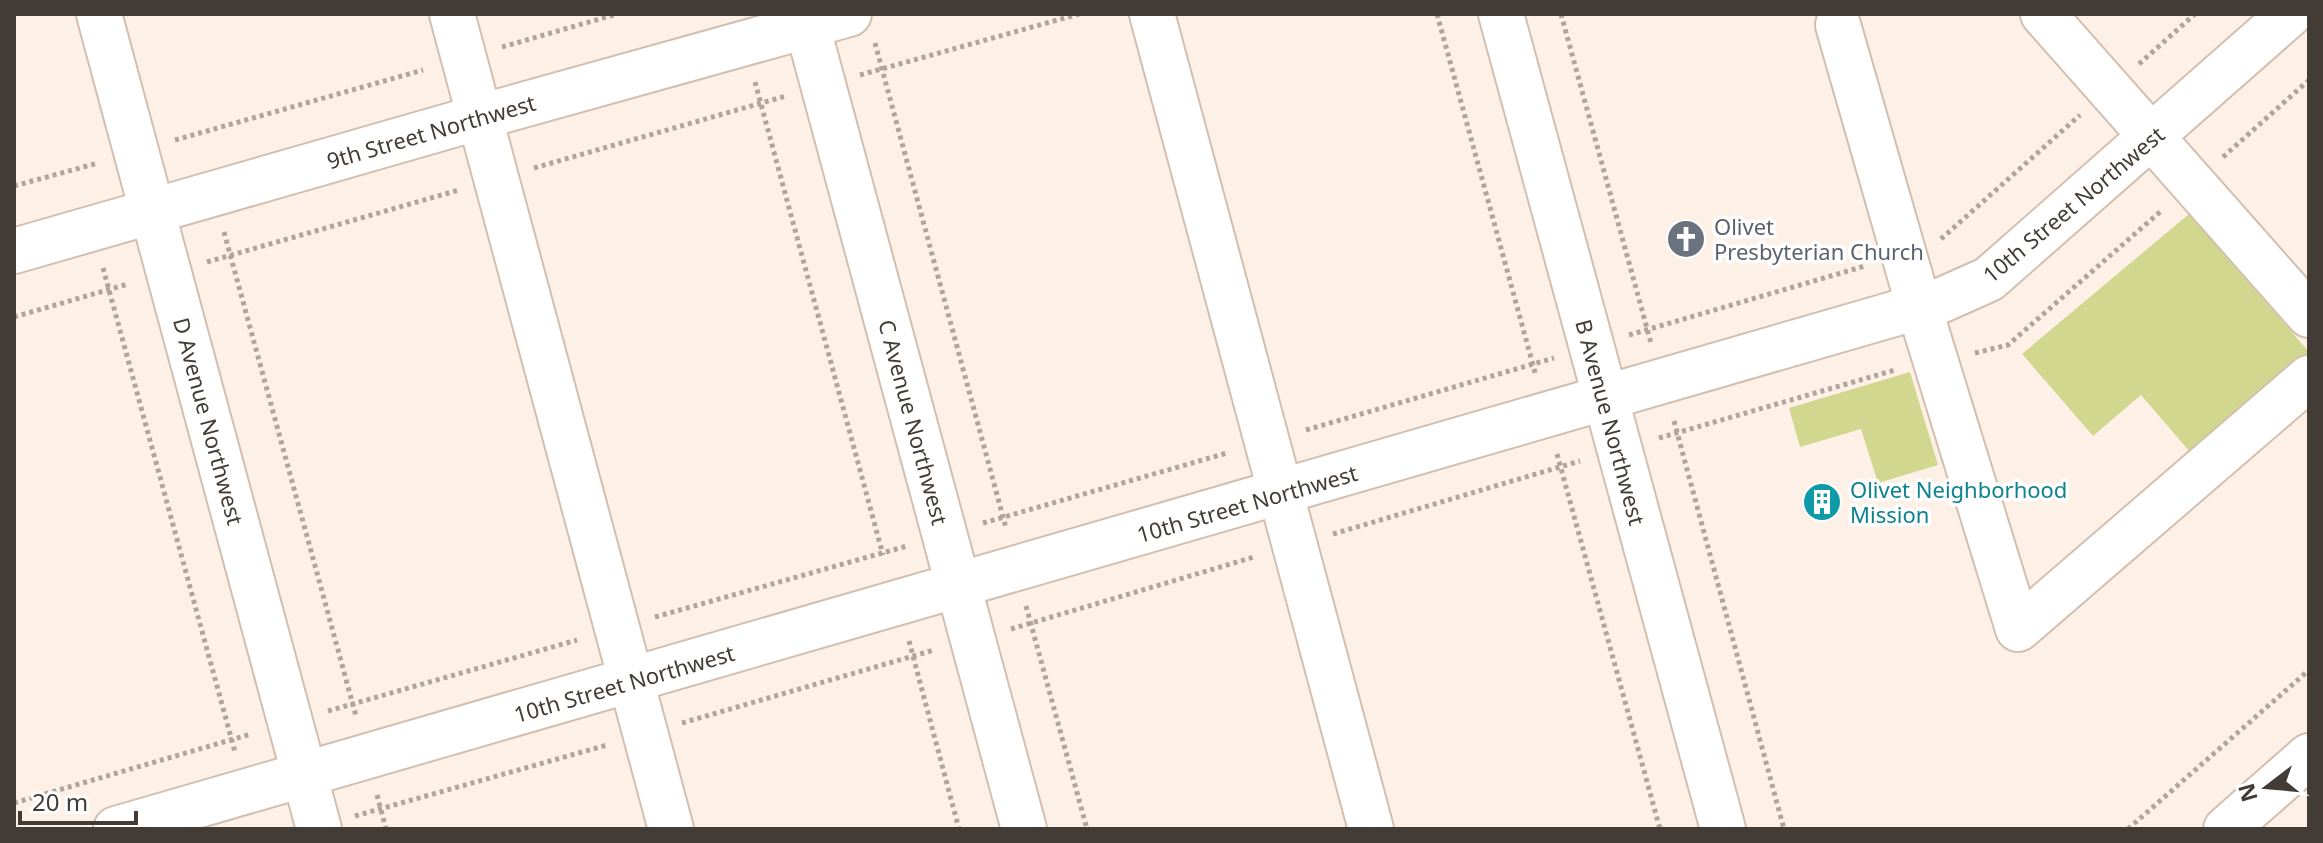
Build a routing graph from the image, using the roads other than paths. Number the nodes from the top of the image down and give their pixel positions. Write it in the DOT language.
graph roads {
  1 [pos="99,14"];
  2 [pos="452,14"];
  3 [pos="1152,14"];
  4 [pos="1501,14"];
  5 [pos="2043,14"];
  6 [pos="2290,14"];
  7 [pos="806,20"];
  8 [pos="1838,25"];
  9 [pos="861,26"];
  10 [pos="480,117"];
  11 [pos="2152,137"];
  12 [pos="152,211"];
  13 [pos="14,251"];
  14 [pos="1919,307"];
  15 [pos="2309,315"];
  16 [pos="2309,378"];
  17 [pos="1605,399"];
  18 [pos="1282,493"];
  19 [pos="958,587"];
  20 [pos="631,682"];
  21 [pos="2309,756"];
  22 [pos="305,775"];
  23 [pos="116,829"];
  24 [pos="319,829"];
  25 [pos="671,829"];
  26 [pos="1024,829"];
  27 [pos="1371,829"];
  28 [pos="1723,829"];
  29 [pos="2226,829"];
  1 -- 12 [label="street, D Avenue Northwest"];
  2 -- 10 [label="street"];
  3 -- 18 [label="street"];
  4 -- 17 [label="street, B Avenue Northwest"];
  5 -- 11 [label="street"];
  6 -- 11 [label="street, 10th Street Northwest"];
  7 -- 9 [label="street, 9th Street Northwest"];
  7 -- 10 [label="street, 9th Street Northwest"];
  7 -- 19 [label="street, C Avenue Northwest"];
  8 -- 14 [label="street"];
  10 -- 12 [label="street, 9th Street Northwest"];
  10 -- 20 [label="street"];
  11 -- 14 [label="street, 10th Street Northwest"];
  11 -- 15 [label="street"];
  12 -- 13 [label="street, 9th Street Northwest"];
  12 -- 22 [label="street, D Avenue Northwest"];
  14 -- 16 [label="street"];
  14 -- 17 [label="street, 10th Street Northwest"];
  17 -- 18 [label="street, 10th Street Northwest"];
  17 -- 28 [label="street, B Avenue Northwest"];
  18 -- 19 [label="street, 10th Street Northwest"];
  18 -- 27 [label="street"];
  19 -- 20 [label="street, 10th Street Northwest"];
  19 -- 26 [label="street, C Avenue Northwest"];
  20 -- 22 [label="street, 10th Street Northwest"];
  20 -- 25 [label="street"];
  21 -- 29 [label="street"];
  22 -- 23 [label="street, 10th Street Northwest"];
  22 -- 24 [label="street, D Avenue Northwest"];
}
